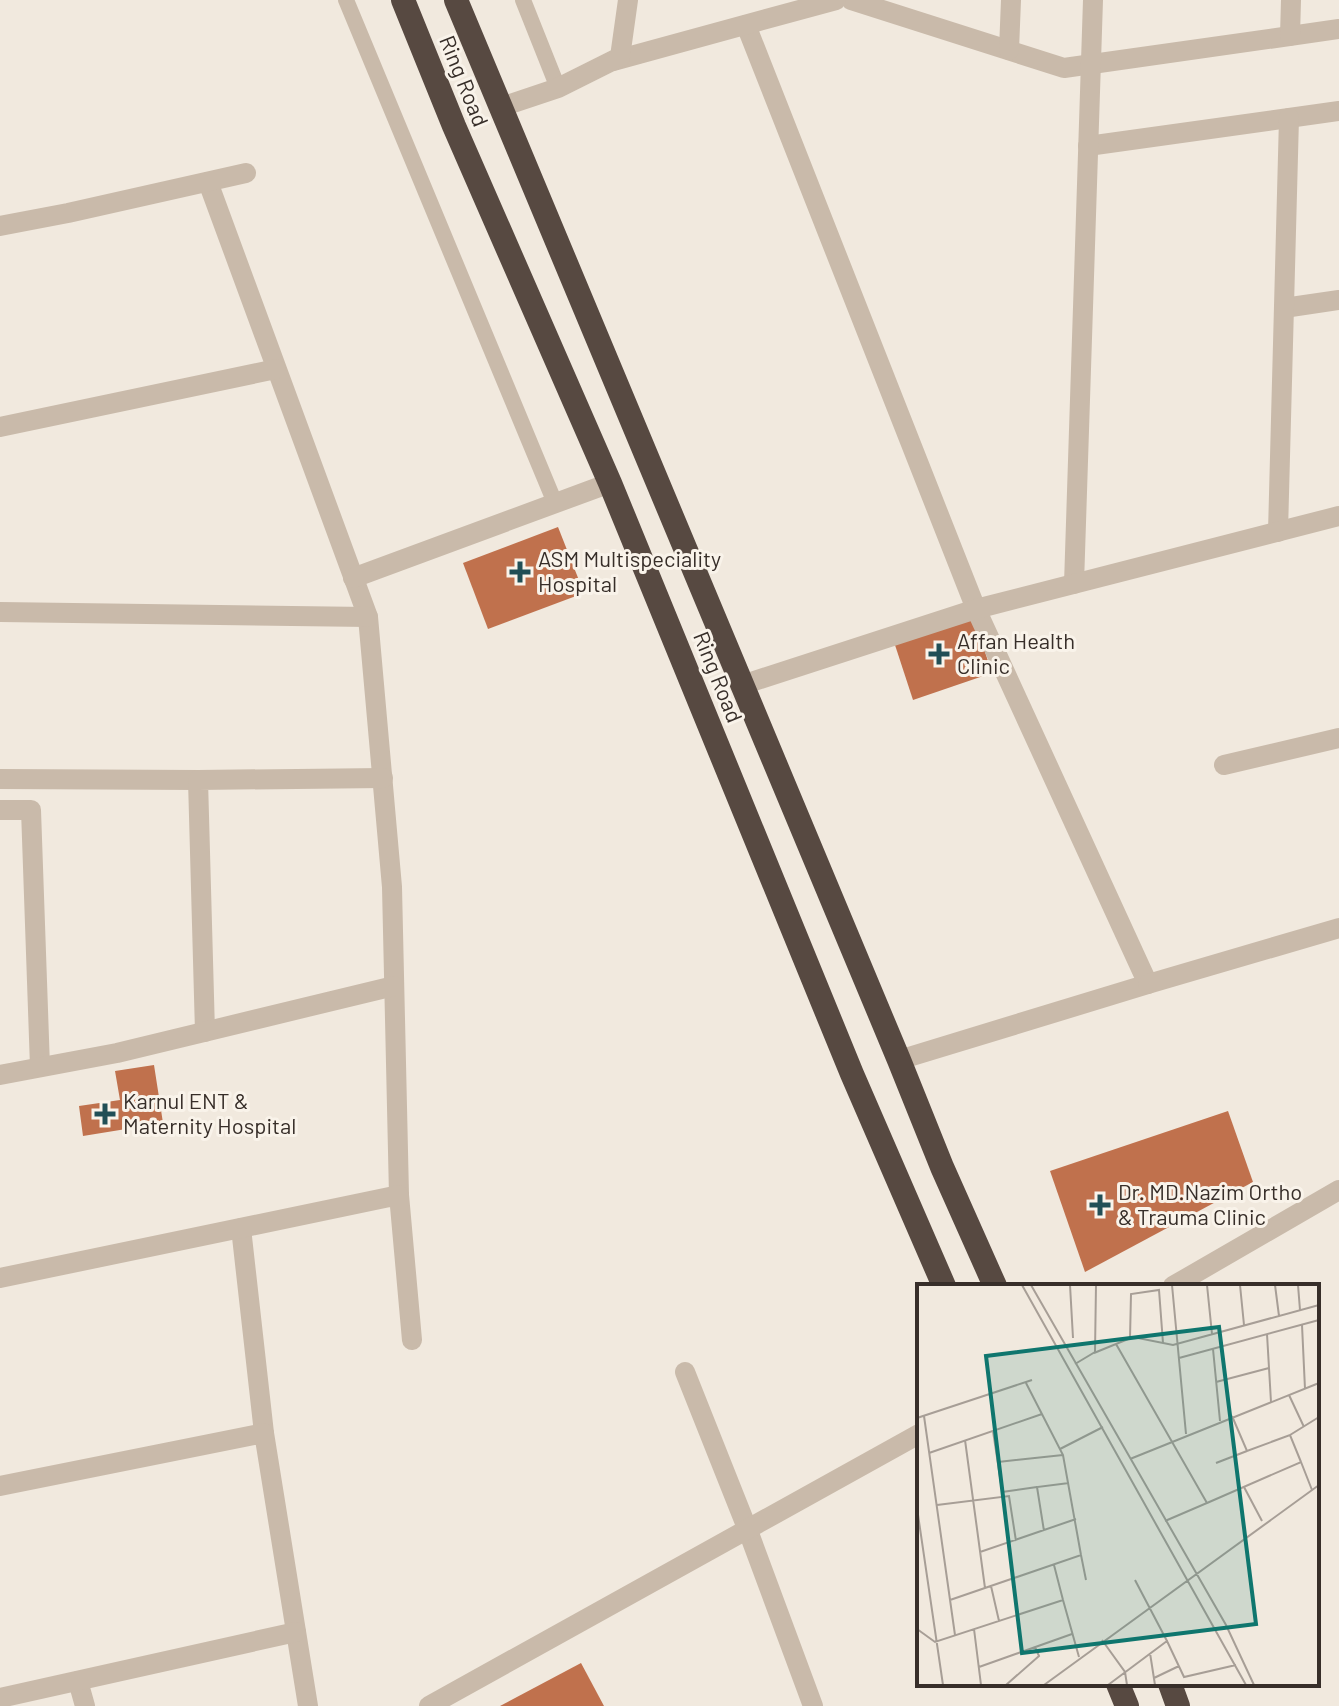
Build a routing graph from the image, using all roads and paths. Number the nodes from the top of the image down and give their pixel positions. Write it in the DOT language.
graph roads {
  1 [pos="346,0"];
  2 [pos="403,0"];
  3 [pos="456,0"];
  4 [pos="523,0"];
  5 [pos="628,0"];
  6 [pos="851,0"];
  7 [pos="1011,0"];
  8 [pos="1093,0"];
  9 [pos="1291,0"];
  10 [pos="829,1"];
  11 [pos="746,25"];
  12 [pos="1339,29"];
  13 [pos="1290,36"];
  14 [pos="1009,50"];
  15 [pos="613,61"];
  16 [pos="1092,65"];
  17 [pos="558,88"];
  18 [pos="501,107"];
  19 [pos="1339,111"];
  20 [pos="1289,118"];
  21 [pos="1088,146"];
  22 [pos="246,173"];
  23 [pos="208,182"];
  24 [pos="0,226"];
  25 [pos="1339,300"];
  26 [pos="1284,308"];
  27 [pos="276,369"];
  28 [pos="0,427"];
  29 [pos="610,483"];
  30 [pos="555,503"];
  31 [pos="1339,516"];
  32 [pos="1278,532"];
  33 [pos="353,578"];
  34 [pos="1074,584"];
  35 [pos="976,609"];
  36 [pos="0,612"];
  37 [pos="368,617"];
  38 [pos="742,685"];
  39 [pos="1339,738"];
  40 [pos="1224,765"];
  41 [pos="383,778"];
  42 [pos="0,779"];
  43 [pos="198,780"];
  44 [pos="0,810"];
  45 [pos="1339,928"];
  46 [pos="1148,984"];
  47 [pos="394,986"];
  48 [pos="205,1032"];
  49 [pos="899,1060"];
  50 [pos="40,1067"];
  51 [pos="0,1075"];
  52 [pos="1339,1190"];
  53 [pos="399,1195"];
  54 [pos="241,1228"];
  55 [pos="0,1278"];
  56 [pos="943,1284"];
  57 [pos="994,1284"];
  58 [pos="1176,1284"];
  59 [pos="412,1340"];
  60 [pos="685,1372"];
  61 [pos="264,1433"];
  62 [pos="917,1435"];
  63 [pos="0,1486"];
  64 [pos="747,1528"];
  65 [pos="296,1632"];
  66 [pos="78,1681"];
  67 [pos="1119,1686"];
  68 [pos="1171,1686"];
  69 [pos="0,1698"];
  70 [pos="462,1698"];
  71 [pos="85,1706"];
  72 [pos="308,1706"];
  73 [pos="429,1706"];
  74 [pos="813,1706"];
  75 [pos="1127,1706"];
  76 [pos="1178,1706"];
  1 -- 30 [label="lane"];
  2 -- 29 [label="highway, Ring Road"];
  3 -- 18 [label="highway, Ring Road"];
  4 -- 17 [label="lane"];
  5 -- 15 [label="street"];
  6 -- 14 [label="street"];
  7 -- 14 [label="street"];
  8 -- 16 [label="street"];
  9 -- 13 [label="street"];
  10 -- 11 [label="street"];
  11 -- 15 [label="street"];
  11 -- 35 [label="street"];
  12 -- 13 [label="street"];
  13 -- 16 [label="street"];
  14 -- 16 [label="street"];
  15 -- 17 [label="street"];
  16 -- 21 [label="street"];
  17 -- 18 [label="street"];
  18 -- 38 [label="highway, Ring Road"];
  19 -- 20 [label="street"];
  20 -- 21 [label="street"];
  20 -- 26 [label="street"];
  21 -- 34 [label="street"];
  22 -- 23 [label="street"];
  23 -- 24 [label="street"];
  23 -- 27 [label="street"];
  25 -- 26 [label="street"];
  26 -- 32 [label="street"];
  27 -- 28 [label="street"];
  27 -- 33 [label="street"];
  29 -- 30 [label="street"];
  29 -- 56 [label="highway, Ring Road"];
  30 -- 33 [label="street"];
  31 -- 32 [label="street"];
  32 -- 34 [label="street"];
  33 -- 37 [label="street"];
  34 -- 35 [label="street"];
  35 -- 38 [label="street"];
  35 -- 46 [label="street"];
  36 -- 37 [label="street"];
  37 -- 41 [label="street"];
  38 -- 49 [label="highway, Ring Road"];
  39 -- 40 [label="street"];
  41 -- 43 [label="street"];
  41 -- 47 [label="street"];
  42 -- 43 [label="street"];
  43 -- 48 [label="street"];
  44 -- 50 [label="street"];
  45 -- 46 [label="street"];
  46 -- 49 [label="street"];
  47 -- 48 [label="street"];
  47 -- 53 [label="street"];
  48 -- 50 [label="street"];
  49 -- 57 [label="highway, Ring Road"];
  50 -- 51 [label="street"];
  52 -- 58 [label="street"];
  53 -- 54 [label="street"];
  53 -- 59 [label="street"];
  54 -- 55 [label="street"];
  54 -- 61 [label="street"];
  60 -- 64 [label="street"];
  61 -- 63 [label="street"];
  61 -- 65 [label="street"];
  62 -- 64 [label="street"];
  64 -- 70 [label="street"];
  64 -- 74 [label="street"];
  65 -- 66 [label="street"];
  65 -- 72 [label="street"];
  66 -- 69 [label="street"];
  66 -- 71 [label="street"];
  67 -- 75 [label="highway"];
  68 -- 76 [label="highway"];
  70 -- 73 [label="street"];
}
